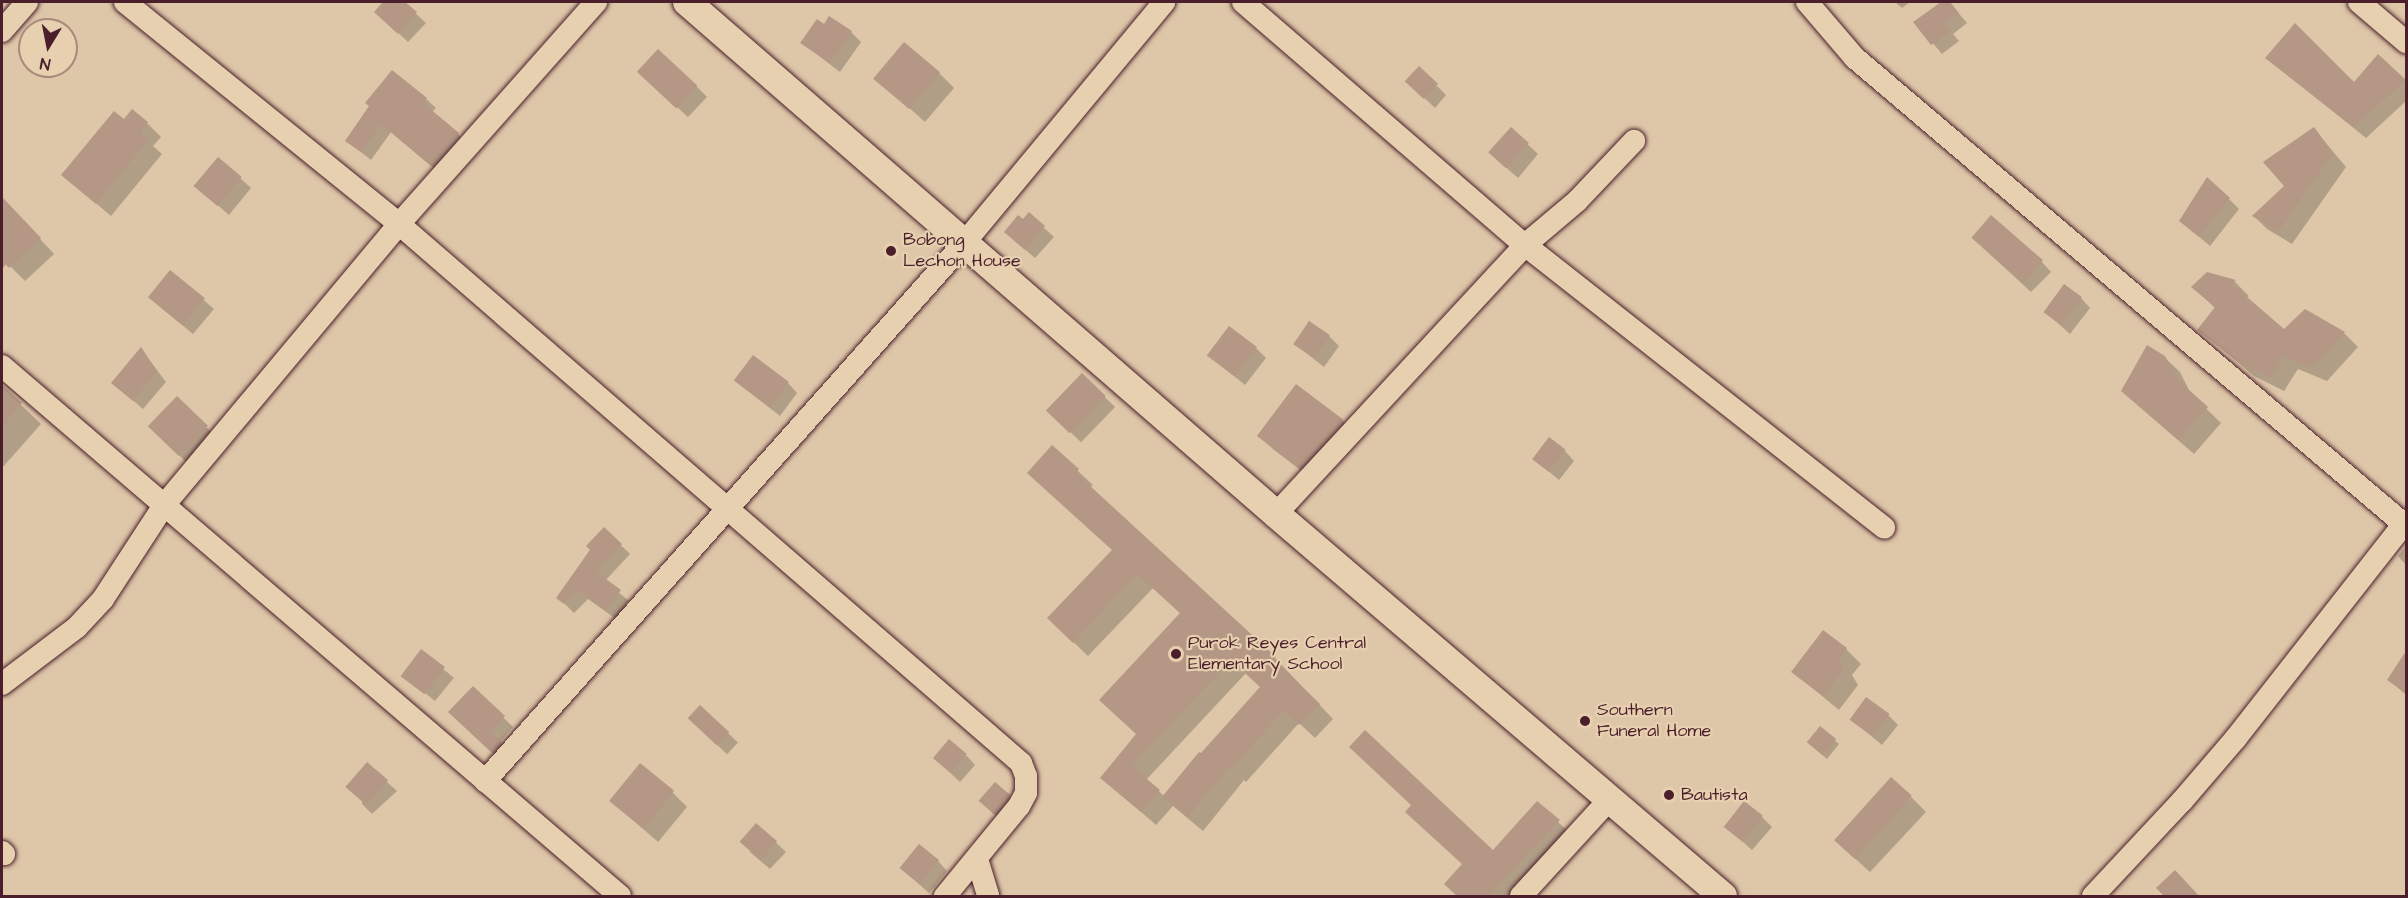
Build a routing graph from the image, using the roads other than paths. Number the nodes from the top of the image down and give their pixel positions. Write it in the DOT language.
graph roads {
  1 [pos="27,2"];
  2 [pos="125,2"];
  3 [pos="596,2"];
  4 [pos="687,2"];
  5 [pos="1164,2"];
  6 [pos="1243,2"];
  7 [pos="1807,2"];
  8 [pos="2359,2"];
  9 [pos="2,31"];
  10 [pos="2406,42"];
  11 [pos="1634,141"];
  12 [pos="399,224"];
  13 [pos="965,242"];
  14 [pos="1525,245"];
  15 [pos="2,366"];
  16 [pos="165,504"];
  17 [pos="727,508"];
  18 [pos="1276,514"];
  19 [pos="2406,523"];
  20 [pos="1884,528"];
  21 [pos="2,684"];
  22 [pos="484,781"];
  23 [pos="1610,799"];
  24 [pos="977,859"];
  25 [pos="620,897"];
  26 [pos="945,897"];
  27 [pos="988,897"];
  28 [pos="1521,897"];
  29 [pos="1723,897"];
  30 [pos="2093,897"];
  1 -- 9 [label="street"];
  2 -- 12 [label="street"];
  3 -- 12 [label="street"];
  4 -- 13 [label="main road"];
  5 -- 13 [label="street"];
  6 -- 14 [label="street"];
  7 -- 19 [label="street"];
  8 -- 10 [label="street"];
  11 -- 14 [label="street"];
  12 -- 16 [label="street"];
  12 -- 17 [label="street"];
  13 -- 17 [label="street"];
  13 -- 18 [label="main road"];
  14 -- 18 [label="street"];
  14 -- 20 [label="street"];
  15 -- 16 [label="street"];
  16 -- 21 [label="street"];
  16 -- 22 [label="street"];
  17 -- 22 [label="street"];
  17 -- 24 [label="street"];
  18 -- 23 [label="main road"];
  19 -- 30 [label="street"];
  22 -- 25 [label="street"];
  23 -- 28 [label="street"];
  23 -- 29 [label="main road"];
  24 -- 26 [label="street"];
  24 -- 27 [label="street"];
}
